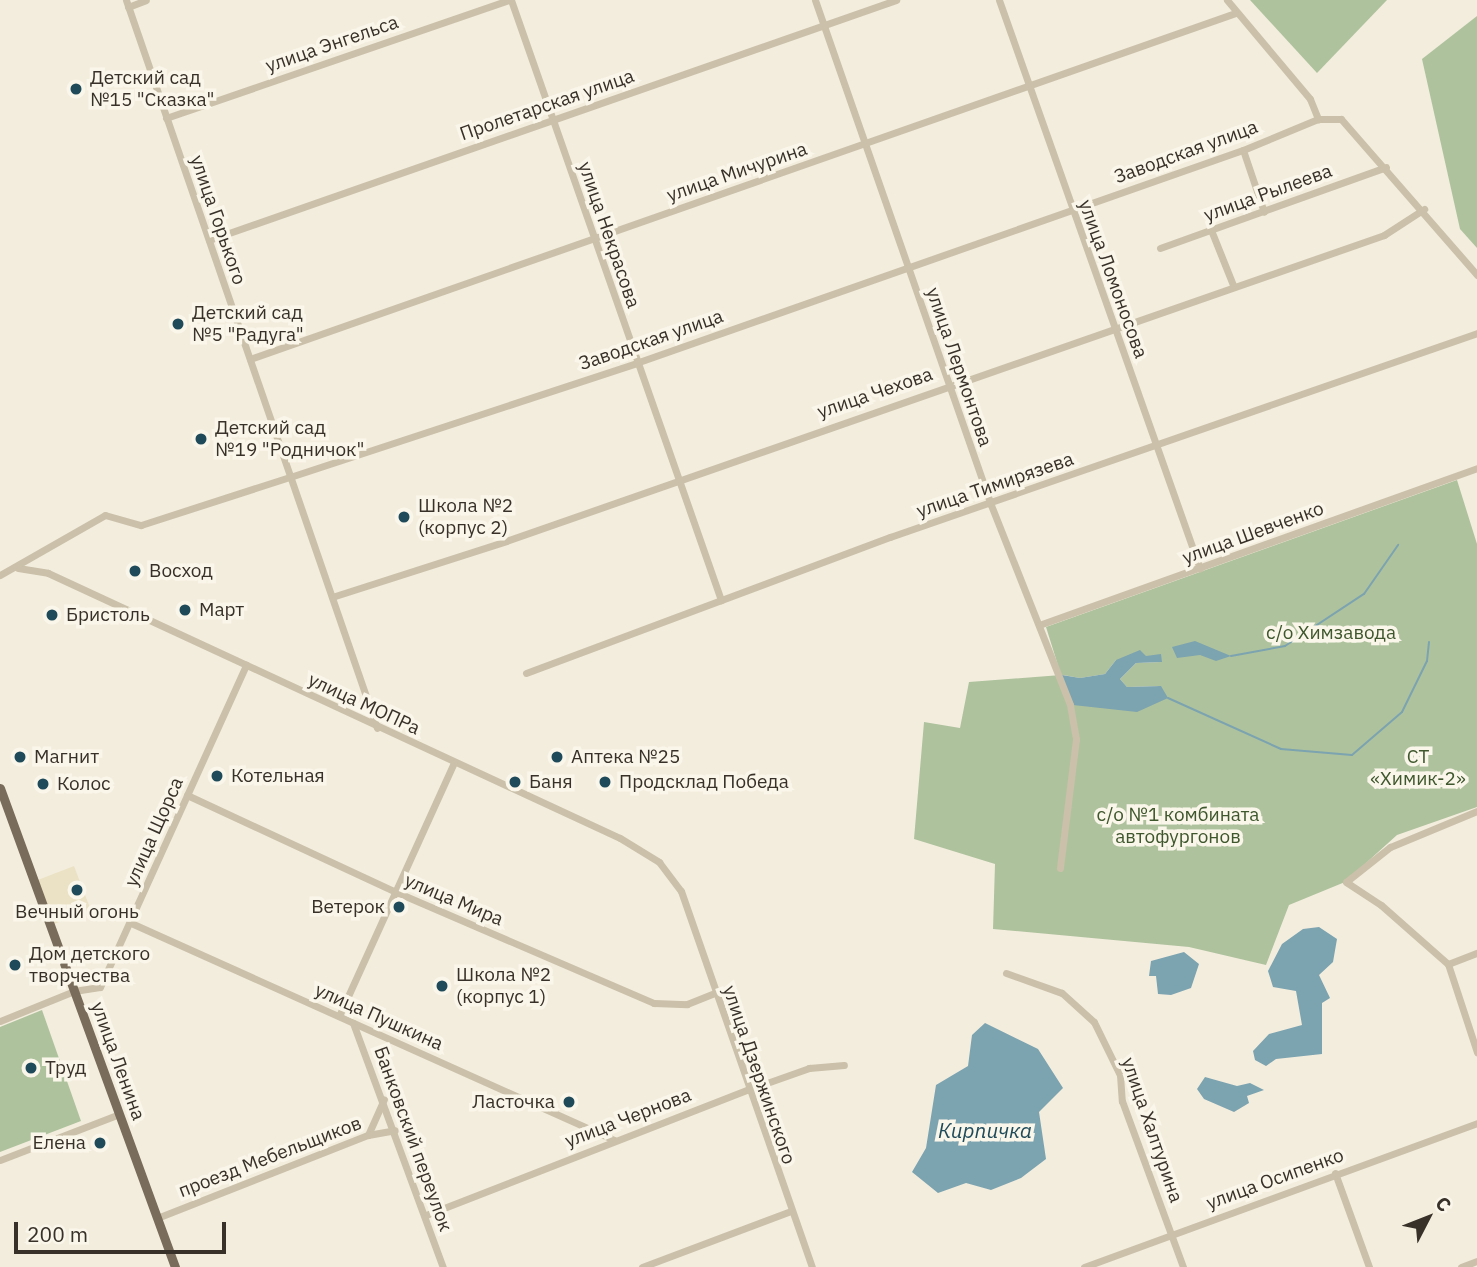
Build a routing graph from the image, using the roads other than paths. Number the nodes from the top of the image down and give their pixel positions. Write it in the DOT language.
graph roads {
  1 [pos="146,0"];
  2 [pos="509,0"];
  3 [pos="815,0"];
  4 [pos="895,0"];
  5 [pos="999,0"];
  6 [pos="1227,0"];
  7 [pos="127,4"];
  8 [pos="1235,13"];
  9 [pos="824,26"];
  10 [pos="1028,88"];
  11 [pos="166,118"];
  12 [pos="552,119"];
  13 [pos="1318,119"];
  14 [pos="866,144"];
  15 [pos="1243,150"];
  16 [pos="1386,167"];
  17 [pos="1072,209"];
  18 [pos="1424,209"];
  19 [pos="1264,212"];
  20 [pos="1211,230"];
  21 [pos="596,238"];
  22 [pos="209,240"];
  23 [pos="1160,248"];
  24 [pos="908,267"];
  25 [pos="1477,275"];
  26 [pos="1233,285"];
  27 [pos="1114,327"];
  28 [pos="1477,333"];
  29 [pos="250,359"];
  30 [pos="636,363"];
  31 [pos="948,385"];
  32 [pos="1154,446"];
  33 [pos="1477,468"];
  34 [pos="290,477"];
  35 [pos="677,480"];
  36 [pos="990,505"];
  37 [pos="18,568"];
  38 [pos="1200,569"];
  39 [pos="0,575"];
  40 [pos="332,597"];
  41 [pos="721,600"];
  42 [pos="1039,625"];
  43 [pos="246,665"];
  44 [pos="526,673"];
  45 [pos="377,729"];
  46 [pos="454,763"];
  47 [pos="0,788"];
  48 [pos="187,795"];
  49 [pos="1477,811"];
  50 [pos="1060,868"];
  51 [pos="681,891"];
  52 [pos="396,892"];
  53 [pos="131,923"];
  54 [pos="1477,953"];
  55 [pos="1448,964"];
  56 [pos="1006,973"];
  57 [pos="74,991"];
  58 [pos="714,993"];
  59 [pos="339,1016"];
  60 [pos="0,1021"];
  61 [pos="352,1023"];
  62 [pos="1477,1052"];
  63 [pos="845,1065"];
  64 [pos="747,1090"];
  65 [pos="384,1099"];
  66 [pos="119,1114"];
  67 [pos="1477,1123"];
  68 [pos="395,1130"];
  69 [pos="368,1135"];
  70 [pos="614,1140"];
  71 [pos="0,1160"];
  72 [pos="1335,1173"];
  73 [pos="791,1212"];
  74 [pos="426,1215"];
  75 [pos="157,1218"];
  76 [pos="1172,1234"];
  77 [pos="1477,1261"];
  78 [pos="175,1267"];
  79 [pos="443,1267"];
  80 [pos="642,1267"];
  81 [pos="811,1267"];
  82 [pos="1084,1267"];
  83 [pos="1183,1267"];
  84 [pos="1369,1267"];
  85 [pos="1461,1267"];
  1 -- 7 [label="street"];
  2 -- 11 [label="street, улица Энгельса"];
  2 -- 12 [label="street, улица Некрасова"];
  3 -- 9 [label="street, улица Лермонтова"];
  4 -- 9 [label="street, Пролетарская улица"];
  5 -- 10 [label="street, улица Ломоносова"];
  6 -- 8 [label="street"];
  7 -- 11 [label="street, улица Горького"];
  8 -- 10 [label="street, улица Мичурина"];
  8 -- 13 [label="street"];
  9 -- 12 [label="street, Пролетарская улица"];
  9 -- 14 [label="street, улица Лермонтова"];
  10 -- 14 [label="street, улица Мичурина"];
  10 -- 17 [label="street, улица Ломоносова"];
  11 -- 22 [label="street, улица Горького"];
  12 -- 21 [label="street, улица Некрасова"];
  12 -- 22 [label="street, Пролетарская улица"];
  13 -- 15 [label="street, Заводская улица"];
  13 -- 16 [label="street"];
  14 -- 21 [label="street, улица Мичурина"];
  14 -- 24 [label="street, улица Лермонтова"];
  15 -- 17 [label="street, Заводская улица"];
  15 -- 19 [label="street"];
  16 -- 18 [label="street"];
  16 -- 19 [label="street, улица Рылеева"];
  17 -- 24 [label="street, Заводская улица"];
  17 -- 27 [label="street, улица Ломоносова"];
  18 -- 25 [label="street"];
  18 -- 26 [label="street, улица Чехова"];
  19 -- 20 [label="street, улица Рылеева"];
  20 -- 23 [label="street, улица Рылеева"];
  20 -- 26 [label="street"];
  21 -- 29 [label="street, улица Мичурина"];
  21 -- 30 [label="street, улица Некрасова"];
  22 -- 29 [label="street, улица Горького"];
  24 -- 30 [label="street, Заводская улица"];
  24 -- 31 [label="street, улица Лермонтова"];
  26 -- 27 [label="street, улица Чехова"];
  27 -- 31 [label="street, улица Чехова"];
  27 -- 32 [label="street, улица Ломоносова"];
  28 -- 32 [label="street, улица Тимирязева"];
  29 -- 34 [label="street, улица Горького"];
  30 -- 34 [label="street, Заводская улица"];
  30 -- 35 [label="street, улица Некрасова"];
  31 -- 35 [label="street, улица Чехова"];
  31 -- 36 [label="street, улица Лермонтова"];
  32 -- 36 [label="street, улица Тимирязева"];
  32 -- 38 [label="street, улица Ломоносова"];
  33 -- 38 [label="street, улица Шевченко"];
  34 -- 37 [label="street, Заводская улица"];
  34 -- 40 [label="street, улица Горького"];
  35 -- 40 [label="street, улица Чехова"];
  35 -- 41 [label="street, улица Некрасова"];
  36 -- 41 [label="street, улица Тимирязева"];
  36 -- 42 [label="street, улица Лермонтова"];
  37 -- 39 [label="street, Заводская улица"];
  37 -- 43 [label="street, улица МОПРа"];
  38 -- 42 [label="street, улица Шевченко"];
  40 -- 45 [label="street, улица Горького"];
  41 -- 44 [label="street, улица Тимирязева"];
  42 -- 50 [label="street, улица Лермонтова"];
  43 -- 45 [label="street, улица МОПРа"];
  43 -- 48 [label="street, улица Щорса"];
  45 -- 46 [label="street, улица МОПРа"];
  46 -- 51 [label="street, улица МОПРа"];
  46 -- 52 [label="street"];
  47 -- 57 [label="main road, улица Ленина"];
  48 -- 52 [label="street, улица Мира"];
  48 -- 53 [label="street, улица Щорса"];
  49 -- 55 [label="street"];
  51 -- 58 [label="street, улица Дзержинского"];
  52 -- 58 [label="street, улица Мира"];
  52 -- 59 [label="street"];
  53 -- 57 [label="street, улица Щорса"];
  53 -- 59 [label="street, улица Пушкина"];
  54 -- 55 [label="street"];
  55 -- 62 [label="street"];
  56 -- 76 [label="street, улица Халтурина"];
  57 -- 60 [label="street"];
  57 -- 66 [label="main road, улица Ленина"];
  58 -- 64 [label="street, улица Дзержинского"];
  59 -- 61 [label="street, улица Пушкина"];
  61 -- 65 [label="street, Банковский переулок"];
  61 -- 70 [label="street, улица Пушкина"];
  63 -- 64 [label="street, улица Чернова"];
  64 -- 70 [label="street, улица Чернова"];
  64 -- 73 [label="street, улица Дзержинского"];
  65 -- 68 [label="street, Банковский переулок"];
  65 -- 69 [label="street"];
  66 -- 71 [label="street"];
  66 -- 75 [label="main road, улица Ленина"];
  67 -- 72 [label="street, улица Осипенко"];
  68 -- 69 [label="street, проезд Мебельщиков"];
  68 -- 74 [label="street, Банковский переулок"];
  69 -- 75 [label="street, проезд Мебельщиков"];
  70 -- 74 [label="street, улица Чернова"];
  72 -- 76 [label="street, улица Осипенко"];
  72 -- 84 [label="street"];
  73 -- 80 [label="street"];
  73 -- 81 [label="street, улица Дзержинского"];
  74 -- 79 [label="street, Банковский переулок"];
  75 -- 78 [label="main road, улица Ленина"];
  76 -- 82 [label="street, улица Осипенко"];
  76 -- 83 [label="street, улица Халтурина"];
  77 -- 85 [label="street"];
}
